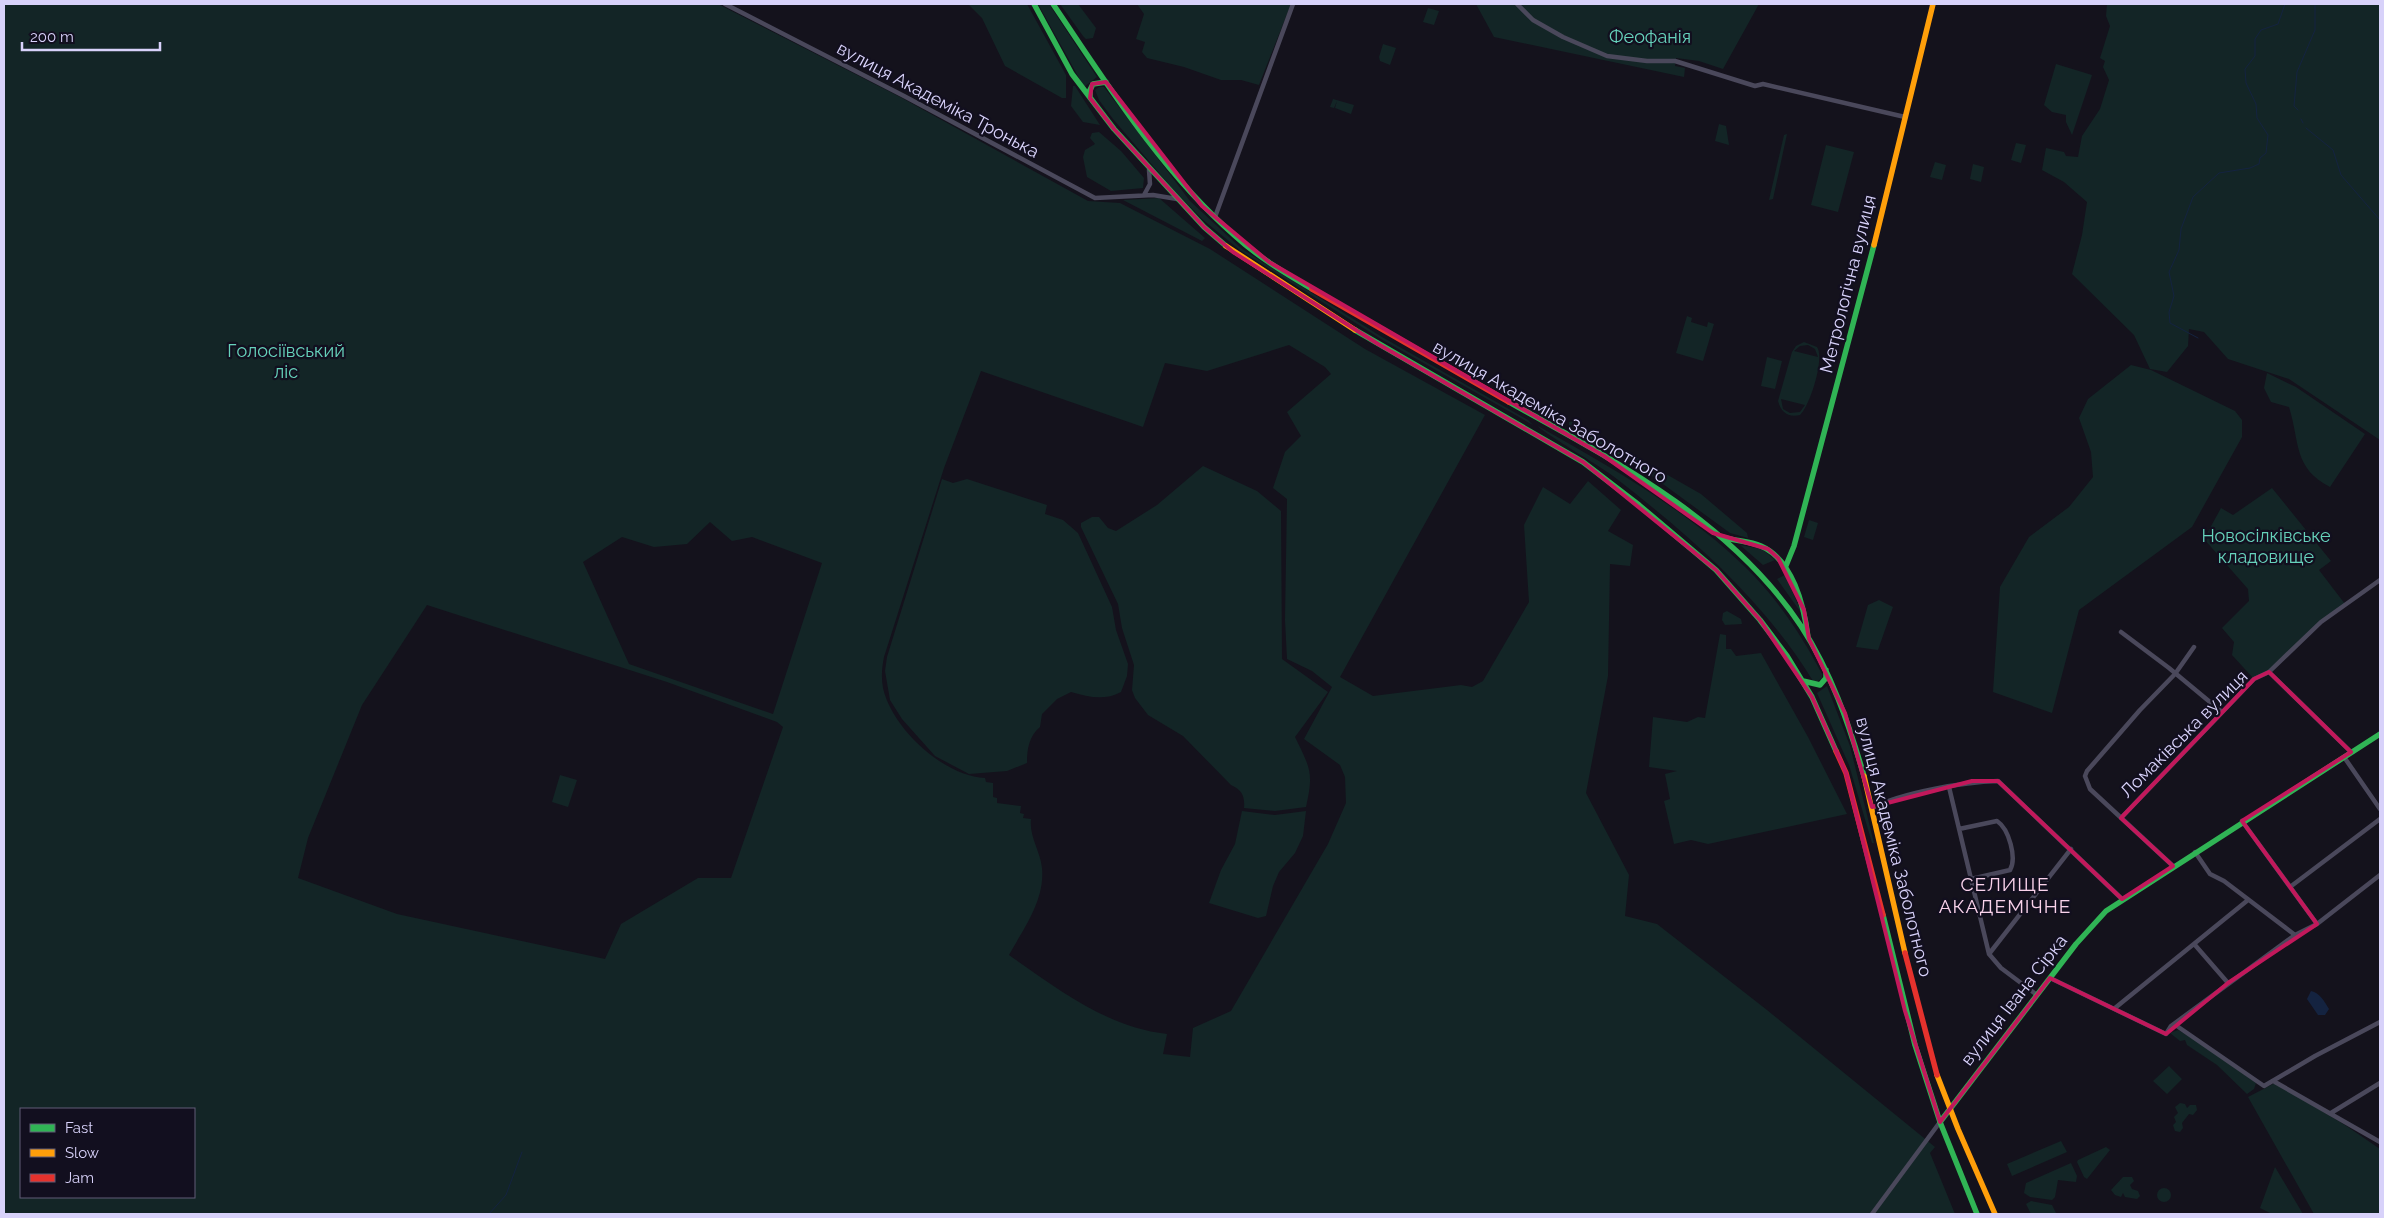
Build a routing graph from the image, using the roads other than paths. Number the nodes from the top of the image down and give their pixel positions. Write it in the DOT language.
graph roads {
  1 [pos="725,4"];
  2 [pos="1034,4"];
  3 [pos="1054,4"];
  4 [pos="1293,4"];
  5 [pos="1517,4"];
  6 [pos="1933,4"];
  7 [pos="1106,82"];
  8 [pos="1090,98"];
  9 [pos="1905,116"];
  10 [pos="1149,170"];
  11 [pos="1144,195"];
  12 [pos="1177,200"];
  13 [pos="1214,218"];
  14 [pos="1714,533"];
  15 [pos="1785,568"];
  16 [pos="2380,580"];
  17 [pos="2121,632"];
  18 [pos="1809,639"];
  19 [pos="2194,648"];
  20 [pos="1826,670"];
  21 [pos="2269,672"];
  22 [pos="2175,674"];
  23 [pos="1803,681"];
  24 [pos="2222,712"];
  25 [pos="2380,734"];
  26 [pos="2351,752"];
  27 [pos="2344,757"];
  28 [pos="1949,786"];
  29 [pos="1872,808"];
  30 [pos="2380,809"];
  31 [pos="2121,818"];
  32 [pos="2380,819"];
  33 [pos="2242,821"];
  34 [pos="1959,829"];
  35 [pos="2071,849"];
  36 [pos="2195,852"];
  37 [pos="2173,866"];
  38 [pos="2380,875"];
  39 [pos="1972,880"];
  40 [pos="2290,887"];
  41 [pos="2122,899"];
  42 [pos="2248,900"];
  43 [pos="2317,924"];
  44 [pos="2294,935"];
  45 [pos="2195,945"];
  46 [pos="1989,954"];
  47 [pos="2050,978"];
  48 [pos="2228,983"];
  49 [pos="2037,995"];
  50 [pos="2115,1008"];
  51 [pos="2380,1022"];
  52 [pos="2173,1025"];
  53 [pos="2275,1082"];
  54 [pos="2380,1083"];
  55 [pos="1949,1109"];
  56 [pos="2331,1113"];
  57 [pos="1940,1122"];
  58 [pos="2380,1142"];
  59 [pos="1872,1214"];
  60 [pos="1977,1214"];
  61 [pos="1995,1214"];
  1 -- 11 [label="street, вулиця Академіка Тронька"];
  2 -- 8 [label="main road, вулиця Академіка Заболотного"];
  3 -- 7 [label="main road, вулиця Академіка Заболотного"];
  4 -- 13 [label="street"];
  5 -- 9 [label="street"];
  6 -- 9 [label="main road, Метрологічна вулиця"];
  7 -- 8 [label="main road"];
  7 -- 13 [label="main road, вулиця Академіка Заболотного"];
  8 -- 10 [label="main road, вулиця Академіка Заболотного"];
  9 -- 15 [label="main road, Метрологічна вулиця"];
  10 -- 11 [label="street"];
  10 -- 12 [label="main road, вулиця Академіка Заболотного"];
  11 -- 12 [label="street, вулиця Академіка Тронька"];
  12 -- 23 [label="main road, вулиця Академіка Заболотного"];
  13 -- 14 [label="main road, вулиця Академіка Заболотного"];
  14 -- 15 [label="main road"];
  14 -- 18 [label="main road, вулиця Академіка Заболотного"];
  15 -- 18 [label="main road"];
  16 -- 21 [label="street, Ломаківська вулиця"];
  17 -- 22 [label="street"];
  18 -- 20 [label="main road, вулиця Академіка Заболотного"];
  19 -- 22 [label="street"];
  20 -- 23 [label="main road"];
  20 -- 29 [label="main road, вулиця Академіка Заболотного"];
  21 -- 24 [label="street, Ломаківська вулиця"];
  21 -- 26 [label="street"];
  22 -- 24 [label="street"];
  22 -- 31 [label="street"];
  23 -- 57 [label="main road, вулиця Академіка Заболотного"];
  24 -- 31 [label="street, Ломаківська вулиця"];
  25 -- 26 [label="main road, вулиця Івана Сірка"];
  26 -- 27 [label="main road, вулиця Івана Сірка"];
  27 -- 30 [label="street"];
  27 -- 33 [label="main road, вулиця Івана Сірка"];
  28 -- 29 [label="street"];
  28 -- 34 [label="street"];
  28 -- 35 [label="street"];
  29 -- 55 [label="main road, вулиця Академіка Заболотного"];
  31 -- 37 [label="street"];
  32 -- 40 [label="street"];
  33 -- 36 [label="main road, вулиця Івана Сірка"];
  33 -- 40 [label="street"];
  34 -- 39 [label="street"];
  34 -- 39 [label="street"];
  35 -- 41 [label="street"];
  35 -- 46 [label="street"];
  36 -- 37 [label="main road, вулиця Івана Сірка"];
  36 -- 42 [label="street"];
  37 -- 41 [label="main road, вулиця Івана Сірка"];
  38 -- 43 [label="street"];
  39 -- 46 [label="street"];
  40 -- 43 [label="street"];
  41 -- 47 [label="main road, вулиця Івана Сірка"];
  42 -- 44 [label="street"];
  42 -- 45 [label="street"];
  43 -- 44 [label="street"];
  44 -- 48 [label="street"];
  45 -- 48 [label="street"];
  45 -- 50 [label="street"];
  46 -- 49 [label="street"];
  47 -- 49 [label="main road, вулиця Івана Сірка"];
  47 -- 50 [label="street"];
  48 -- 52 [label="street"];
  49 -- 55 [label="main road, вулиця Івана Сірка"];
  50 -- 52 [label="street"];
  51 -- 53 [label="street"];
  52 -- 53 [label="street"];
  53 -- 56 [label="street"];
  54 -- 56 [label="street"];
  55 -- 57 [label="main road, вулиця Івана Сірка"];
  55 -- 61 [label="main road, вулиця Академіка Заболотного"];
  56 -- 58 [label="street"];
  57 -- 59 [label="street"];
  57 -- 60 [label="main road, вулиця Академіка Заболотного"];
}
